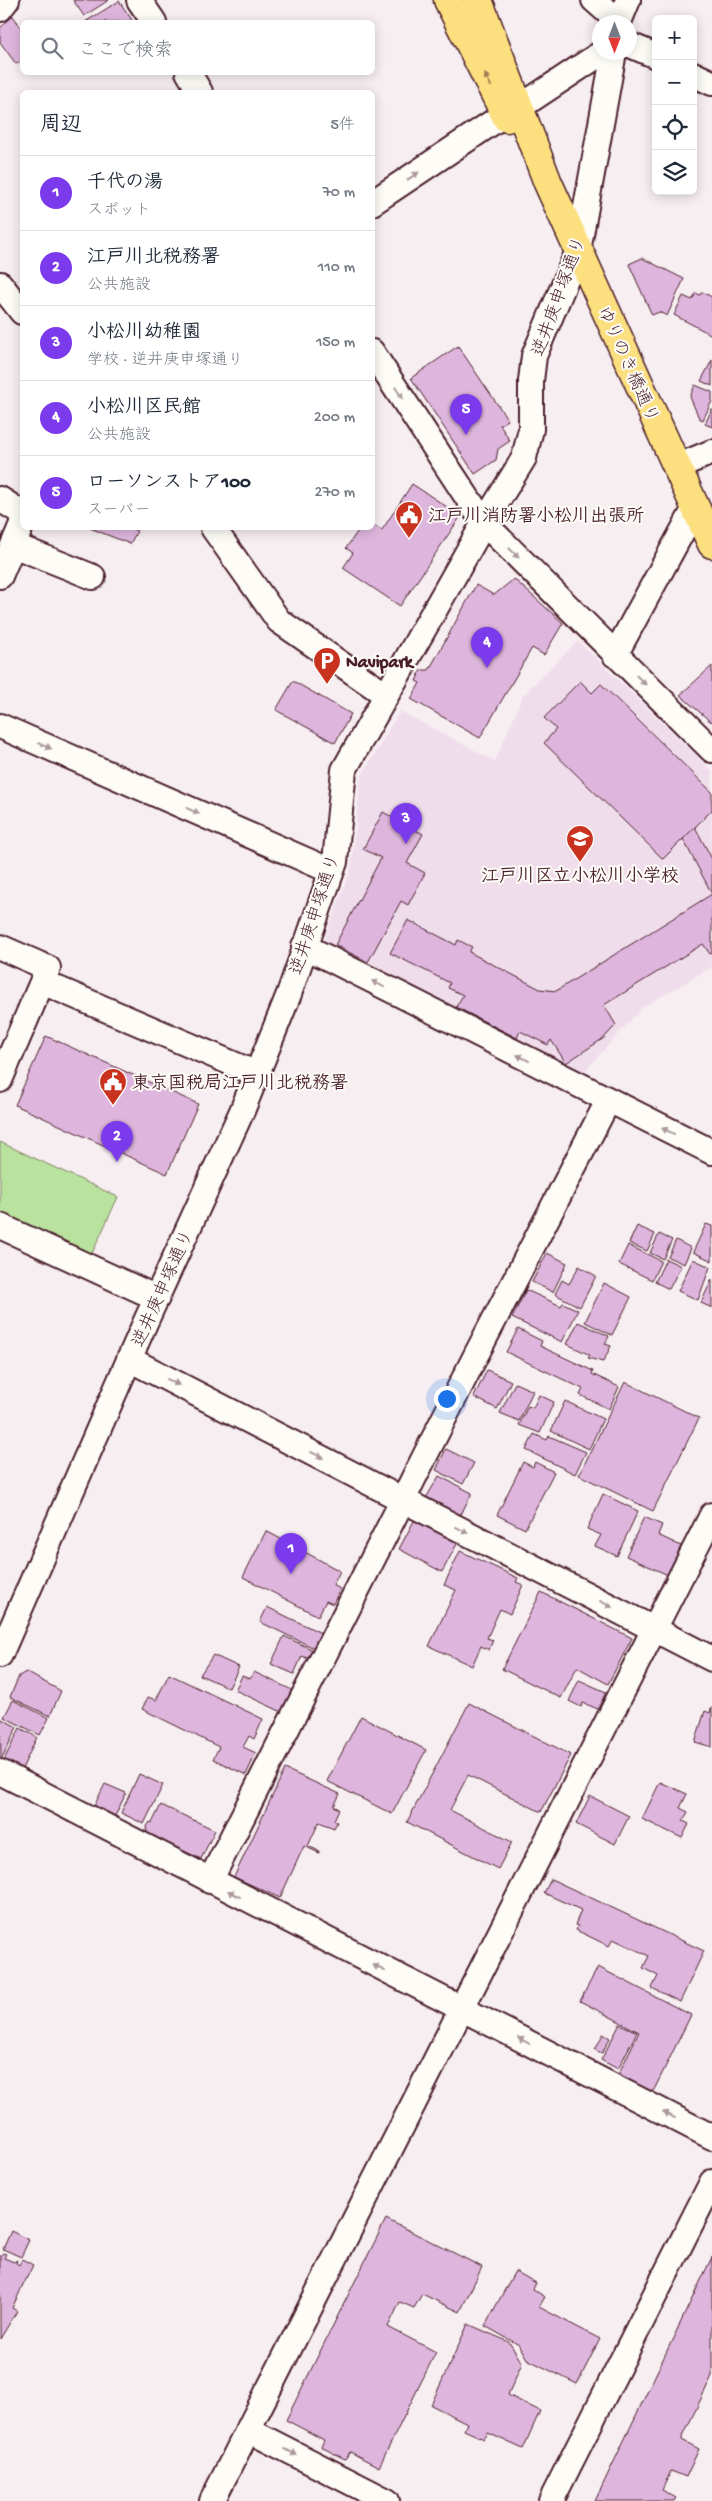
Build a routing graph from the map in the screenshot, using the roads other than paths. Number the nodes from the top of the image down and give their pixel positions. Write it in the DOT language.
graph roads {
  1 [pos="7,0"];
  2 [pos="140,0"];
  3 [pos="448,0"];
  4 [pos="478,0"];
  5 [pos="594,0"];
  6 [pos="628,0"];
  7 [pos="0,9"];
  8 [pos="611,15"];
  9 [pos="622,15"];
  10 [pos="153,20"];
  11 [pos="637,48"];
  12 [pos="652,54"];
  13 [pos="592,59"];
  14 [pos="613,60"];
  15 [pos="190,75"];
  16 [pos="697,76"];
  17 [pos="712,83"];
  18 [pos="199,90"];
  19 [pos="512,110"];
  20 [pos="375,200"];
  21 [pos="578,251"];
  22 [pos="0,284"];
  23 [pos="20,309"];
  24 [pos="375,357"];
  25 [pos="712,452"];
  26 [pos="676,467"];
  27 [pos="0,499"];
  28 [pos="695,508"];
  29 [pos="20,512"];
  30 [pos="484,523"];
  31 [pos="213,530"];
  32 [pos="18,534"];
  33 [pos="712,544"];
  34 [pos="0,576"];
  35 [pos="94,577"];
  36 [pos="615,655"];
  37 [pos="386,695"];
  38 [pos="0,726"];
  39 [pos="712,750"];
  40 [pos="332,871"];
  41 [pos="304,946"];
  42 [pos="0,947"];
  43 [pos="42,982"];
  44 [pos="257,1074"];
  45 [pos="0,1080"];
  46 [pos="608,1101"];
  47 [pos="712,1152"];
  48 [pos="0,1226"];
  49 [pos="157,1298"];
  50 [pos="129,1360"];
  51 [pos="404,1500"];
  52 [pos="712,1515"];
  53 [pos="654,1629"];
  54 [pos="0,1655"];
  55 [pos="712,1659"];
  56 [pos="0,1772"];
  57 [pos="210,1881"];
  58 [pos="462,2010"];
  59 [pos="712,2137"];
  60 [pos="712,2182"];
  61 [pos="248,2430"];
  62 [pos="212,2501"];
  63 [pos="388,2501"];
  64 [pos="551,2501"];
  1 -- 7 [label="street"];
  2 -- 10 [label="street"];
  19 -- 3 [label="main road, ゆりのき橋通り, one-way"];
  4 -- 19 [label="main road, ゆりのき橋通り"];
  5 -- 8 [label="street"];
  6 -- 9 [label="street"];
  11 -- 12 [label="street"];
  13 -- 19 [label="street"];
  14 -- 21 [label="street, 逆井庚申塚通り"];
  15 -- 18 [label="street"];
  16 -- 17 [label="street"];
  20 -- 19 [label="street, one-way"];
  19 -- 21 [label="main road, ゆりのき橋通り"];
  21 -- 26 [label="main road, ゆりのき橋通り"];
  21 -- 30 [label="street, 逆井庚申塚通り"];
  22 -- 23 [label="street"];
  24 -- 30 [label="street, one-way"];
  25 -- 26 [label="street"];
  26 -- 28 [label="main road, ゆりのき橋通り"];
  27 -- 29 [label="street"];
  28 -- 33 [label="main road, ゆりのき橋通り"];
  28 -- 36 [label="street"];
  30 -- 36 [label="street, one-way"];
  30 -- 37 [label="street, 逆井庚申塚通り"];
  31 -- 37 [label="street"];
  32 -- 34 [label="street"];
  32 -- 35 [label="street"];
  36 -- 39 [label="street, one-way"];
  37 -- 40 [label="street, 逆井庚申塚通り"];
  38 -- 40 [label="street, one-way"];
  40 -- 41 [label="street, 逆井庚申塚通り"];
  41 -- 44 [label="street, 逆井庚申塚通り"];
  46 -- 41 [label="street, one-way"];
  42 -- 43 [label="street"];
  43 -- 44 [label="street"];
  43 -- 45 [label="street"];
  44 -- 49 [label="street, 逆井庚申塚通り"];
  47 -- 46 [label="street, one-way"];
  46 -- 51 [label="street"];
  48 -- 49 [label="street"];
  49 -- 50 [label="street, 逆井庚申塚通り"];
  50 -- 51 [label="street, one-way"];
  50 -- 54 [label="street, 逆井庚申塚通り"];
  51 -- 53 [label="street, one-way"];
  51 -- 57 [label="street"];
  52 -- 53 [label="street"];
  53 -- 55 [label="street"];
  53 -- 58 [label="street"];
  56 -- 57 [label="street"];
  58 -- 57 [label="street, one-way"];
  59 -- 58 [label="street, one-way"];
  58 -- 61 [label="street"];
  60 -- 64 [label="street"];
  61 -- 62 [label="street"];
  61 -- 63 [label="street, one-way"];
}
